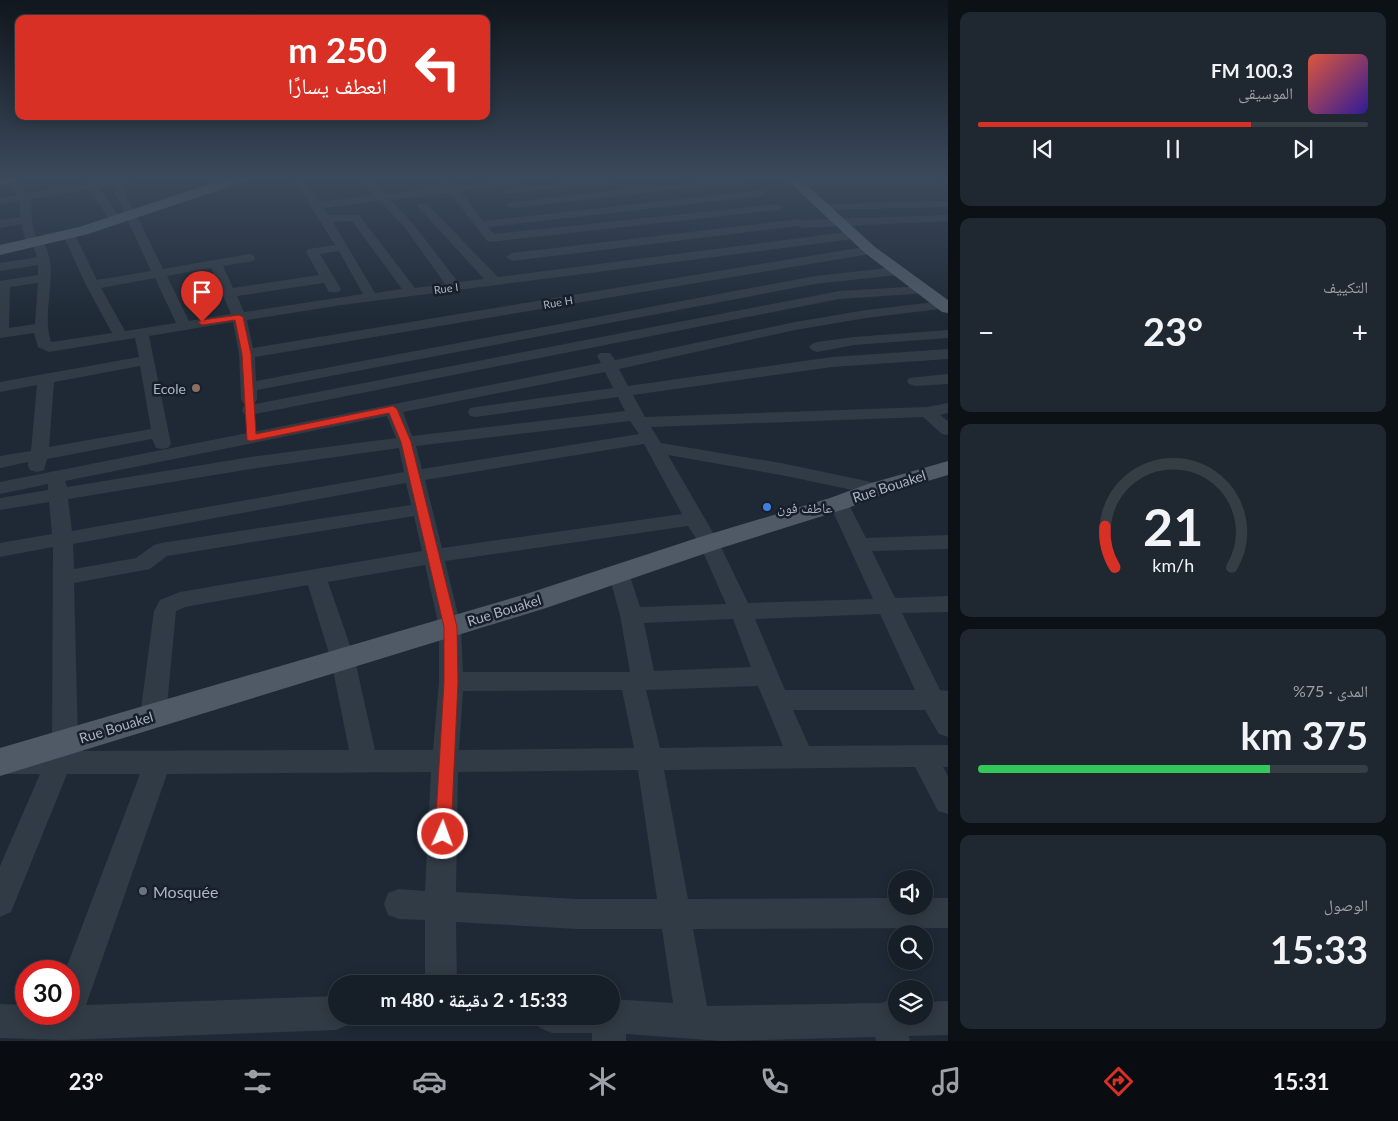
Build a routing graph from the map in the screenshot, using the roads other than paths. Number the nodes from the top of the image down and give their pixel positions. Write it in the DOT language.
graph roads {
  1 [pos="29,227"];
  2 [pos="76,227"];
  3 [pos="90,227"];
  4 [pos="135,227"];
  5 [pos="330,227"];
  6 [pos="362,227"];
  7 [pos="410,227"];
  8 [pos="413,227"];
  9 [pos="443,227"];
  10 [pos="480,227"];
  11 [pos="553,227"];
  12 [pos="598,227"];
  13 [pos="771,227"];
  14 [pos="809,227"];
  15 [pos="845,227"];
  16 [pos="557,231"];
  17 [pos="69,234"];
  18 [pos="854,235"];
  19 [pos="831,237"];
  20 [pos="491,238"];
  21 [pos="34,240"];
  22 [pos="0,244"];
  23 [pos="343,247"];
  24 [pos="0,250"];
  25 [pos="575,250"];
  26 [pos="870,250"];
  27 [pos="512,257"];
  28 [pos="249,258"];
  29 [pos="45,260"];
  30 [pos="216,264"];
  31 [pos="793,264"];
  32 [pos="0,267"];
  33 [pos="576,270"];
  34 [pos="897,271"];
  35 [pos="159,274"];
  36 [pos="528,276"];
  37 [pos="44,278"];
  38 [pos="328,278"];
  39 [pos="815,280"];
  40 [pos="494,281"];
  41 [pos="2,284"];
  42 [pos="92,285"];
  43 [pos="273,286"];
  44 [pos="454,286"];
  45 [pos="428,290"];
  46 [pos="923,290"];
  47 [pos="411,292"];
  48 [pos="228,293"];
  49 [pos="605,294"];
  50 [pos="839,296"];
  51 [pos="372,297"];
  52 [pos="342,301"];
  53 [pos="945,305"];
  54 [pos="284,310"];
  55 [pos="634,314"];
  56 [pos="866,314"];
  57 [pos="239,317"];
  58 [pos="448,321"];
  59 [pos="586,324"];
  60 [pos="184,325"];
  61 [pos="795,326"];
  62 [pos="661,330"];
  63 [pos="141,332"];
  64 [pos="1,334"];
  65 [pos="42,334"];
  66 [pos="948,334"];
  67 [pos="121,336"];
  68 [pos="599,342"];
  69 [pos="463,347"];
  70 [pos="818,347"];
  71 [pos="688,348"];
  72 [pos="246,354"];
  73 [pos="428,354"];
  74 [pos="948,354"];
  75 [pos="147,360"];
  76 [pos="832,362"];
  77 [pos="610,366"];
  78 [pos="445,373"];
  79 [pos="46,379"];
  80 [pos="948,379"];
  81 [pos="915,381"];
  82 [pos="0,387"];
  83 [pos="248,387"];
  84 [pos="622,392"];
  85 [pos="462,394"];
  86 [pos="948,408"];
  87 [pos="393,409"];
  88 [pos="250,410"];
  89 [pos="476,412"];
  90 [pos="927,412"];
  91 [pos="948,430"];
  92 [pos="645,431"];
  93 [pos="160,432"];
  94 [pos="490,432"];
  95 [pos="251,438"];
  96 [pos="406,442"];
  97 [pos="164,455"];
  98 [pos="39,456"];
  99 [pos="506,460"];
  100 [pos="0,462"];
  101 [pos="251,463"];
  102 [pos="948,468"];
  103 [pos="414,476"];
  104 [pos="32,481"];
  105 [pos="58,486"];
  106 [pos="0,488"];
  107 [pos="876,489"];
  108 [pos="839,503"];
  109 [pos="0,504"];
  110 [pos="422,509"];
  111 [pos="694,519"];
  112 [pos="63,540"];
  113 [pos="948,542"];
  114 [pos="709,543"];
  115 [pos="858,545"];
  116 [pos="0,550"];
  117 [pos="434,556"];
  118 [pos="619,572"];
  119 [pos="316,577"];
  120 [pos="64,578"];
  121 [pos="948,604"];
  122 [pos="886,606"];
  123 [pos="741,611"];
  124 [pos="631,615"];
  125 [pos="450,627"];
  126 [pos="343,660"];
  127 [pos="768,676"];
  128 [pos="638,680"];
  129 [pos="451,682"];
  130 [pos="776,700"];
  131 [pos="940,700"];
  132 [pos="153,716"];
  133 [pos="948,727"];
  134 [pos="62,753"];
  135 [pos="935,756"];
  136 [pos="800,757"];
  137 [pos="649,758"];
  138 [pos="364,761"];
  139 [pos="445,761"];
  140 [pos="0,763"];
  141 [pos="157,763"];
  142 [pos="948,802"];
  143 [pos="0,902"];
  144 [pos="399,904"];
  145 [pos="440,907"];
  146 [pos="948,913"];
  147 [pos="676,914"];
  148 [pos="442,975"];
  149 [pos="80,981"];
  150 [pos="328,1013"];
  151 [pos="620,1017"];
  152 [pos="948,1018"];
  153 [pos="0,1021"];
  154 [pos="15,1021"];
  155 [pos="80,1021"];
  156 [pos="693,1022"];
  157 [pos="610,1025"];
  158 [pos="889,1030"];
  159 [pos="609,1041"];
  1 -- 21 [label="street"];
  2 -- 21 [label="main road"];
  3 -- 17 [label="main road"];
  4 -- 35 [label="street"];
  5 -- 23 [label="street"];
  6 -- 47 [label="street"];
  7 -- 8 [label="street"];
  7 -- 44 [label="street"];
  9 -- 40 [label="street"];
  10 -- 20 [label="street"];
  11 -- 16 [label="street"];
  12 -- 16 [label="street"];
  13 -- 25 [label="street"];
  14 -- 19 [label="street"];
  15 -- 18 [label="main road"];
  16 -- 20 [label="street"];
  16 -- 25 [label="street"];
  17 -- 21 [label="main road"];
  17 -- 42 [label="street"];
  18 -- 19 [label="street, Rue I"];
  18 -- 26 [label="main road"];
  19 -- 33 [label="street, Rue I"];
  20 -- 27 [label="street"];
  21 -- 22 [label="main road"];
  21 -- 24 [label="main road"];
  21 -- 29 [label="street"];
  23 -- 38 [label="street"];
  23 -- 51 [label="street"];
  25 -- 27 [label="street"];
  26 -- 31 [label="street, Rue H"];
  26 -- 34 [label="main road"];
  27 -- 36 [label="street"];
  28 -- 30 [label="street"];
  29 -- 32 [label="street"];
  29 -- 37 [label="street"];
  30 -- 35 [label="street"];
  30 -- 48 [label="street"];
  31 -- 39 [label="street"];
  31 -- 49 [label="street, Rue H"];
  33 -- 36 [label="street, Rue I"];
  33 -- 49 [label="street"];
  34 -- 39 [label="street"];
  34 -- 46 [label="main road"];
  35 -- 42 [label="street"];
  35 -- 60 [label="street"];
  36 -- 40 [label="street, Rue I"];
  37 -- 41 [label="street"];
  37 -- 65 [label="street"];
  38 -- 43 [label="street"];
  38 -- 52 [label="street"];
  39 -- 55 [label="street"];
  40 -- 44 [label="street, Rue I"];
  41 -- 64 [label="street"];
  42 -- 67 [label="street"];
  43 -- 48 [label="street"];
  43 -- 54 [label="street"];
  44 -- 45 [label="street, Rue I"];
  45 -- 47 [label="street, Rue I"];
  45 -- 58 [label="street"];
  46 -- 50 [label="street"];
  46 -- 53 [label="main road"];
  47 -- 51 [label="street, Rue I"];
  48 -- 57 [label="street"];
  49 -- 55 [label="street"];
  49 -- 58 [label="street, Rue H"];
  50 -- 56 [label="street"];
  50 -- 62 [label="street"];
  51 -- 52 [label="street, Rue I"];
  52 -- 54 [label="street, Rue I"];
  53 -- 56 [label="street"];
  54 -- 57 [label="street, Rue I"];
  55 -- 59 [label="street"];
  55 -- 62 [label="street"];
  56 -- 61 [label="street"];
  57 -- 60 [label="street, Rue I"];
  57 -- 72 [label="street"];
  58 -- 69 [label="street"];
  58 -- 72 [label="street, Rue H"];
  59 -- 68 [label="street"];
  59 -- 69 [label="street"];
  60 -- 63 [label="street, Rue I"];
  61 -- 70 [label="street"];
  61 -- 71 [label="street"];
  62 -- 68 [label="street"];
  62 -- 71 [label="street"];
  63 -- 67 [label="street, Rue I"];
  63 -- 75 [label="street"];
  64 -- 65 [label="street"];
  65 -- 67 [label="street, Rue I"];
  66 -- 70 [label="street"];
  68 -- 77 [label="street"];
  68 -- 78 [label="street"];
  69 -- 73 [label="street"];
  70 -- 76 [label="street"];
  71 -- 77 [label="street"];
  72 -- 83 [label="street"];
  73 -- 78 [label="street"];
  73 -- 83 [label="street"];
  74 -- 76 [label="street"];
  75 -- 79 [label="street"];
  75 -- 93 [label="street"];
  76 -- 84 [label="street"];
  77 -- 84 [label="street"];
  77 -- 85 [label="street"];
  78 -- 85 [label="street"];
  78 -- 88 [label="street"];
  79 -- 82 [label="street"];
  79 -- 98 [label="street"];
  80 -- 81 [label="street"];
  83 -- 88 [label="street"];
  84 -- 89 [label="street"];
  84 -- 92 [label="street"];
  85 -- 87 [label="street"];
  85 -- 89 [label="street"];
  86 -- 90 [label="street"];
  87 -- 95 [label="street"];
  87 -- 96 [label="street"];
  88 -- 95 [label="street"];
  89 -- 94 [label="street"];
  90 -- 91 [label="street"];
  90 -- 92 [label="street"];
  92 -- 94 [label="street"];
  92 -- 99 [label="street"];
  92 -- 107 [label="street"];
  92 -- 111 [label="street"];
  93 -- 97 [label="street"];
  93 -- 98 [label="street"];
  94 -- 96 [label="street"];
  94 -- 99 [label="street"];
  95 -- 97 [label="street"];
  95 -- 101 [label="street"];
  96 -- 101 [label="street"];
  96 -- 103 [label="street"];
  97 -- 105 [label="street"];
  98 -- 100 [label="street"];
  98 -- 104 [label="street"];
  99 -- 103 [label="street"];
  101 -- 105 [label="street"];
  102 -- 107 [label="main road, Rue Bouakel"];
  103 -- 110 [label="street"];
  103 -- 112 [label="street"];
  104 -- 105 [label="street"];
  104 -- 106 [label="street"];
  105 -- 109 [label="street"];
  105 -- 112 [label="street"];
  107 -- 108 [label="main road, Rue Bouakel"];
  108 -- 114 [label="main road, Rue Bouakel"];
  108 -- 115 [label="street"];
  110 -- 117 [label="street"];
  110 -- 120 [label="street"];
  111 -- 114 [label="street"];
  111 -- 117 [label="street"];
  112 -- 116 [label="street"];
  112 -- 120 [label="street"];
  113 -- 115 [label="street"];
  114 -- 118 [label="main road, Rue Bouakel"];
  114 -- 123 [label="street"];
  115 -- 122 [label="street"];
  117 -- 119 [label="street"];
  117 -- 125 [label="street"];
  118 -- 124 [label="street"];
  118 -- 125 [label="main road, Rue Bouakel"];
  119 -- 126 [label="street"];
  119 -- 132 [label="street"];
  120 -- 134 [label="street"];
  121 -- 122 [label="street"];
  122 -- 123 [label="street"];
  122 -- 131 [label="street"];
  123 -- 124 [label="street"];
  123 -- 127 [label="street"];
  124 -- 128 [label="street"];
  125 -- 126 [label="main road, Rue Bouakel"];
  125 -- 129 [label="street"];
  126 -- 132 [label="main road, Rue Bouakel"];
  126 -- 138 [label="street"];
  127 -- 128 [label="street"];
  127 -- 130 [label="street"];
  128 -- 129 [label="street"];
  128 -- 137 [label="street"];
  129 -- 139 [label="street"];
  130 -- 131 [label="street"];
  130 -- 136 [label="street"];
  131 -- 133 [label="street"];
  132 -- 134 [label="main road, Rue Bouakel"];
  134 -- 140 [label="main road, Rue Bouakel"];
  134 -- 141 [label="street"];
  134 -- 143 [label="street"];
  135 -- 136 [label="street"];
  135 -- 142 [label="street"];
  136 -- 137 [label="street"];
  137 -- 139 [label="street"];
  137 -- 147 [label="street"];
  138 -- 139 [label="street"];
  138 -- 141 [label="street"];
  139 -- 145 [label="street"];
  141 -- 149 [label="street"];
  144 -- 145 [label="street"];
  145 -- 147 [label="street"];
  145 -- 148 [label="street"];
  146 -- 147 [label="street"];
  147 -- 156 [label="street"];
  150 -- 155 [label="street"];
  151 -- 156 [label="street"];
  152 -- 158 [label="street"];
  153 -- 154 [label="street"];
  156 -- 158 [label="street"];
  157 -- 159 [label="street"];
}
